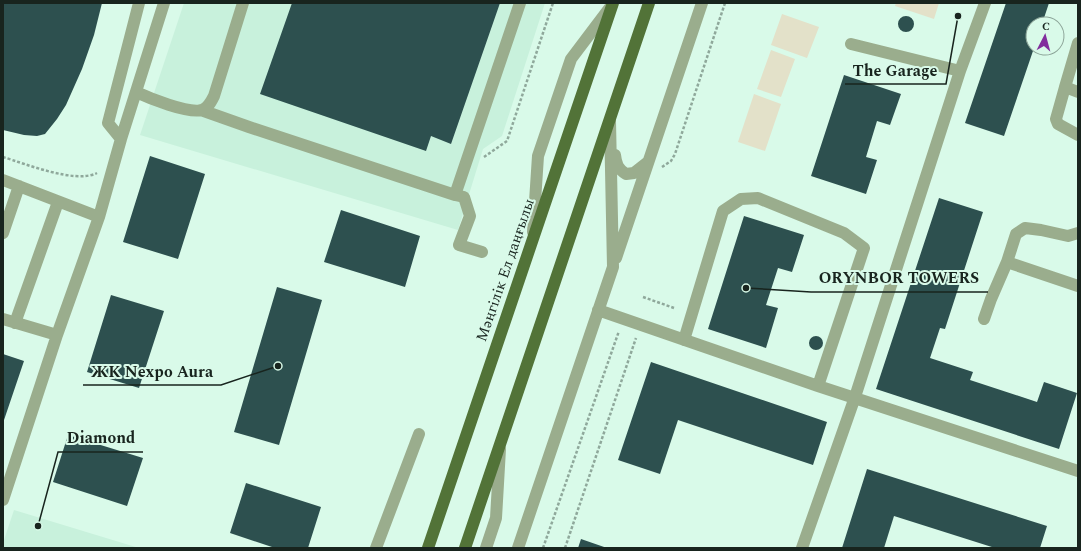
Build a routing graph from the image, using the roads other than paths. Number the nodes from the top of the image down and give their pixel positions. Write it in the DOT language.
graph roads {
  1 [pos="139,3"];
  2 [pos="164,3"];
  3 [pos="243,3"];
  4 [pos="520,3"];
  5 [pos="613,3"];
  6 [pos="650,3"];
  7 [pos="654,3"];
  8 [pos="702,3"];
  9 [pos="985,3"];
  10 [pos="639,33"];
  11 [pos="1078,43"];
  12 [pos="851,44"];
  13 [pos="960,71"];
  14 [pos="1065,87"];
  15 [pos="136,92"];
  16 [pos="1078,92"];
  17 [pos="201,110"];
  18 [pos="610,120"];
  19 [pos="1078,135"];
  20 [pos="121,139"];
  21 [pos="649,161"];
  22 [pos="3,180"];
  23 [pos="19,186"];
  24 [pos="455,195"];
  25 [pos="58,202"];
  26 [pos="99,217"];
  27 [pos="3,233"];
  28 [pos="1078,233"];
  29 [pos="533,239"];
  30 [pos="482,252"];
  31 [pos="1007,262"];
  32 [pos="613,267"];
  33 [pos="1078,286"];
  34 [pos="598,310"];
  35 [pos="3,319"];
  36 [pos="984,319"];
  37 [pos="15,323"];
  38 [pos="58,335"];
  39 [pos="684,340"];
  40 [pos="818,386"];
  41 [pos="855,397"];
  42 [pos="419,434"];
  43 [pos="501,441"];
  44 [pos="1078,470"];
  45 [pos="3,500"];
  46 [pos="376,548"];
  47 [pos="428,548"];
  48 [pos="465,548"];
  49 [pos="486,548"];
  50 [pos="518,548"];
  51 [pos="802,548"];
  1 -- 20 [label="street"];
  2 -- 15 [label="street"];
  3 -- 17 [label="street"];
  4 -- 24 [label="street"];
  5 -- 29 [label="main road, Мәңгілік Ел даңғылы"];
  5 -- 29 [label="street"];
  6 -- 10 [label="main road"];
  7 -- 10 [label="main road"];
  8 -- 21 [label="street"];
  9 -- 13 [label="street"];
  10 -- 18 [label="main road"];
  11 -- 14 [label="street"];
  12 -- 13 [label="street"];
  13 -- 41 [label="street"];
  14 -- 16 [label="street"];
  14 -- 19 [label="street"];
  15 -- 17 [label="street"];
  15 -- 20 [label="street"];
  17 -- 24 [label="street"];
  18 -- 21 [label="street"];
  18 -- 32 [label="street"];
  18 -- 43 [label="main road"];
  20 -- 26 [label="street"];
  21 -- 32 [label="street"];
  22 -- 23 [label="street"];
  23 -- 25 [label="street"];
  23 -- 27 [label="street"];
  24 -- 30 [label="street"];
  25 -- 26 [label="street"];
  25 -- 37 [label="street"];
  26 -- 38 [label="street"];
  28 -- 31 [label="street"];
  29 -- 47 [label="main road, Мәңгілік Ел даңғылы"];
  31 -- 33 [label="street"];
  31 -- 36 [label="street"];
  32 -- 34 [label="street"];
  34 -- 39 [label="street"];
  34 -- 50 [label="street"];
  35 -- 37 [label="street"];
  37 -- 38 [label="street"];
  38 -- 45 [label="street"];
  39 -- 40 [label="street"];
  39 -- 40 [label="street"];
  40 -- 41 [label="street"];
  41 -- 44 [label="street"];
  41 -- 51 [label="street"];
  42 -- 46 [label="street"];
  43 -- 48 [label="main road"];
  43 -- 49 [label="street"];
}
